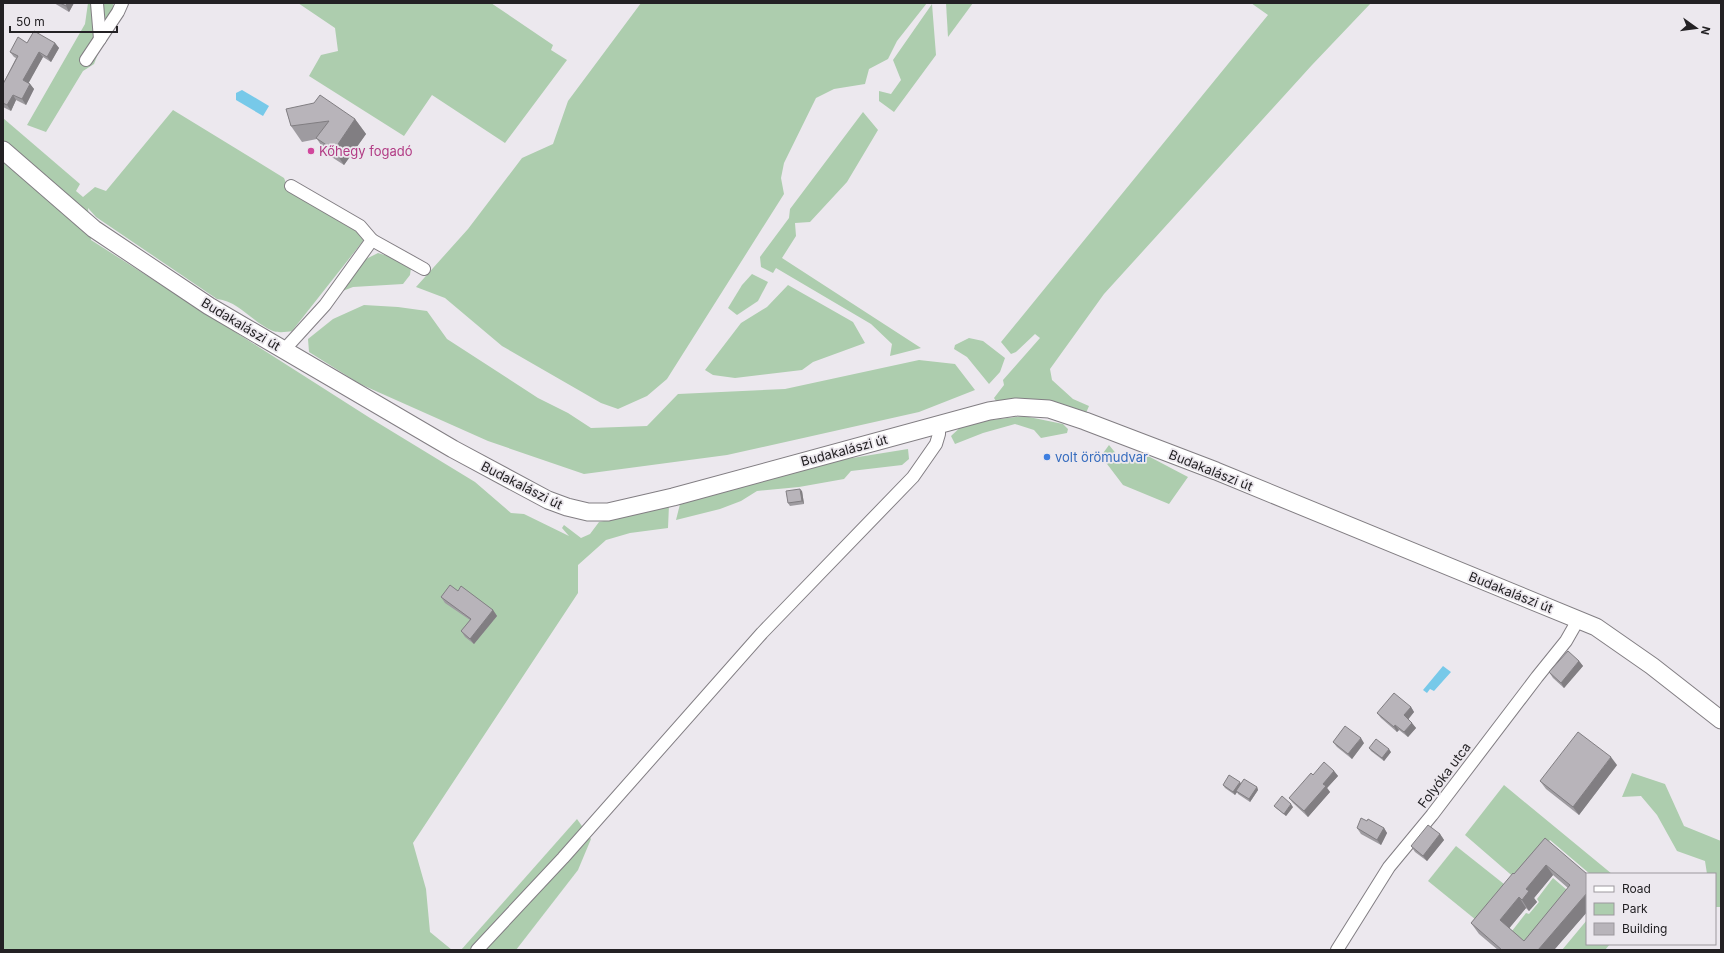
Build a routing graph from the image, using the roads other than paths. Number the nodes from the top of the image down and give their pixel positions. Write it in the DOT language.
graph roads {
  1 [pos="97,3"];
  2 [pos="122,3"];
  3 [pos="100,40"];
  4 [pos="86,60"];
  5 [pos="3,150"];
  6 [pos="291,186"];
  7 [pos="372,240"];
  8 [pos="424,269"];
  9 [pos="284,350"];
  10 [pos="939,424"];
  11 [pos="1578,620"];
  12 [pos="1721,720"];
  13 [pos="477,950"];
  14 [pos="1336,950"];
  1 -- 3 [label="street"];
  2 -- 3 [label="street"];
  3 -- 4 [label="street"];
  5 -- 9 [label="main road, Budakalászi út"];
  6 -- 7 [label="street"];
  7 -- 8 [label="street"];
  7 -- 9 [label="street"];
  9 -- 10 [label="main road, Budakalászi út"];
  10 -- 11 [label="main road, Budakalászi út"];
  10 -- 13 [label="street"];
  11 -- 12 [label="main road, Budakalászi út"];
  11 -- 14 [label="street, Folyóka utca"];
}
